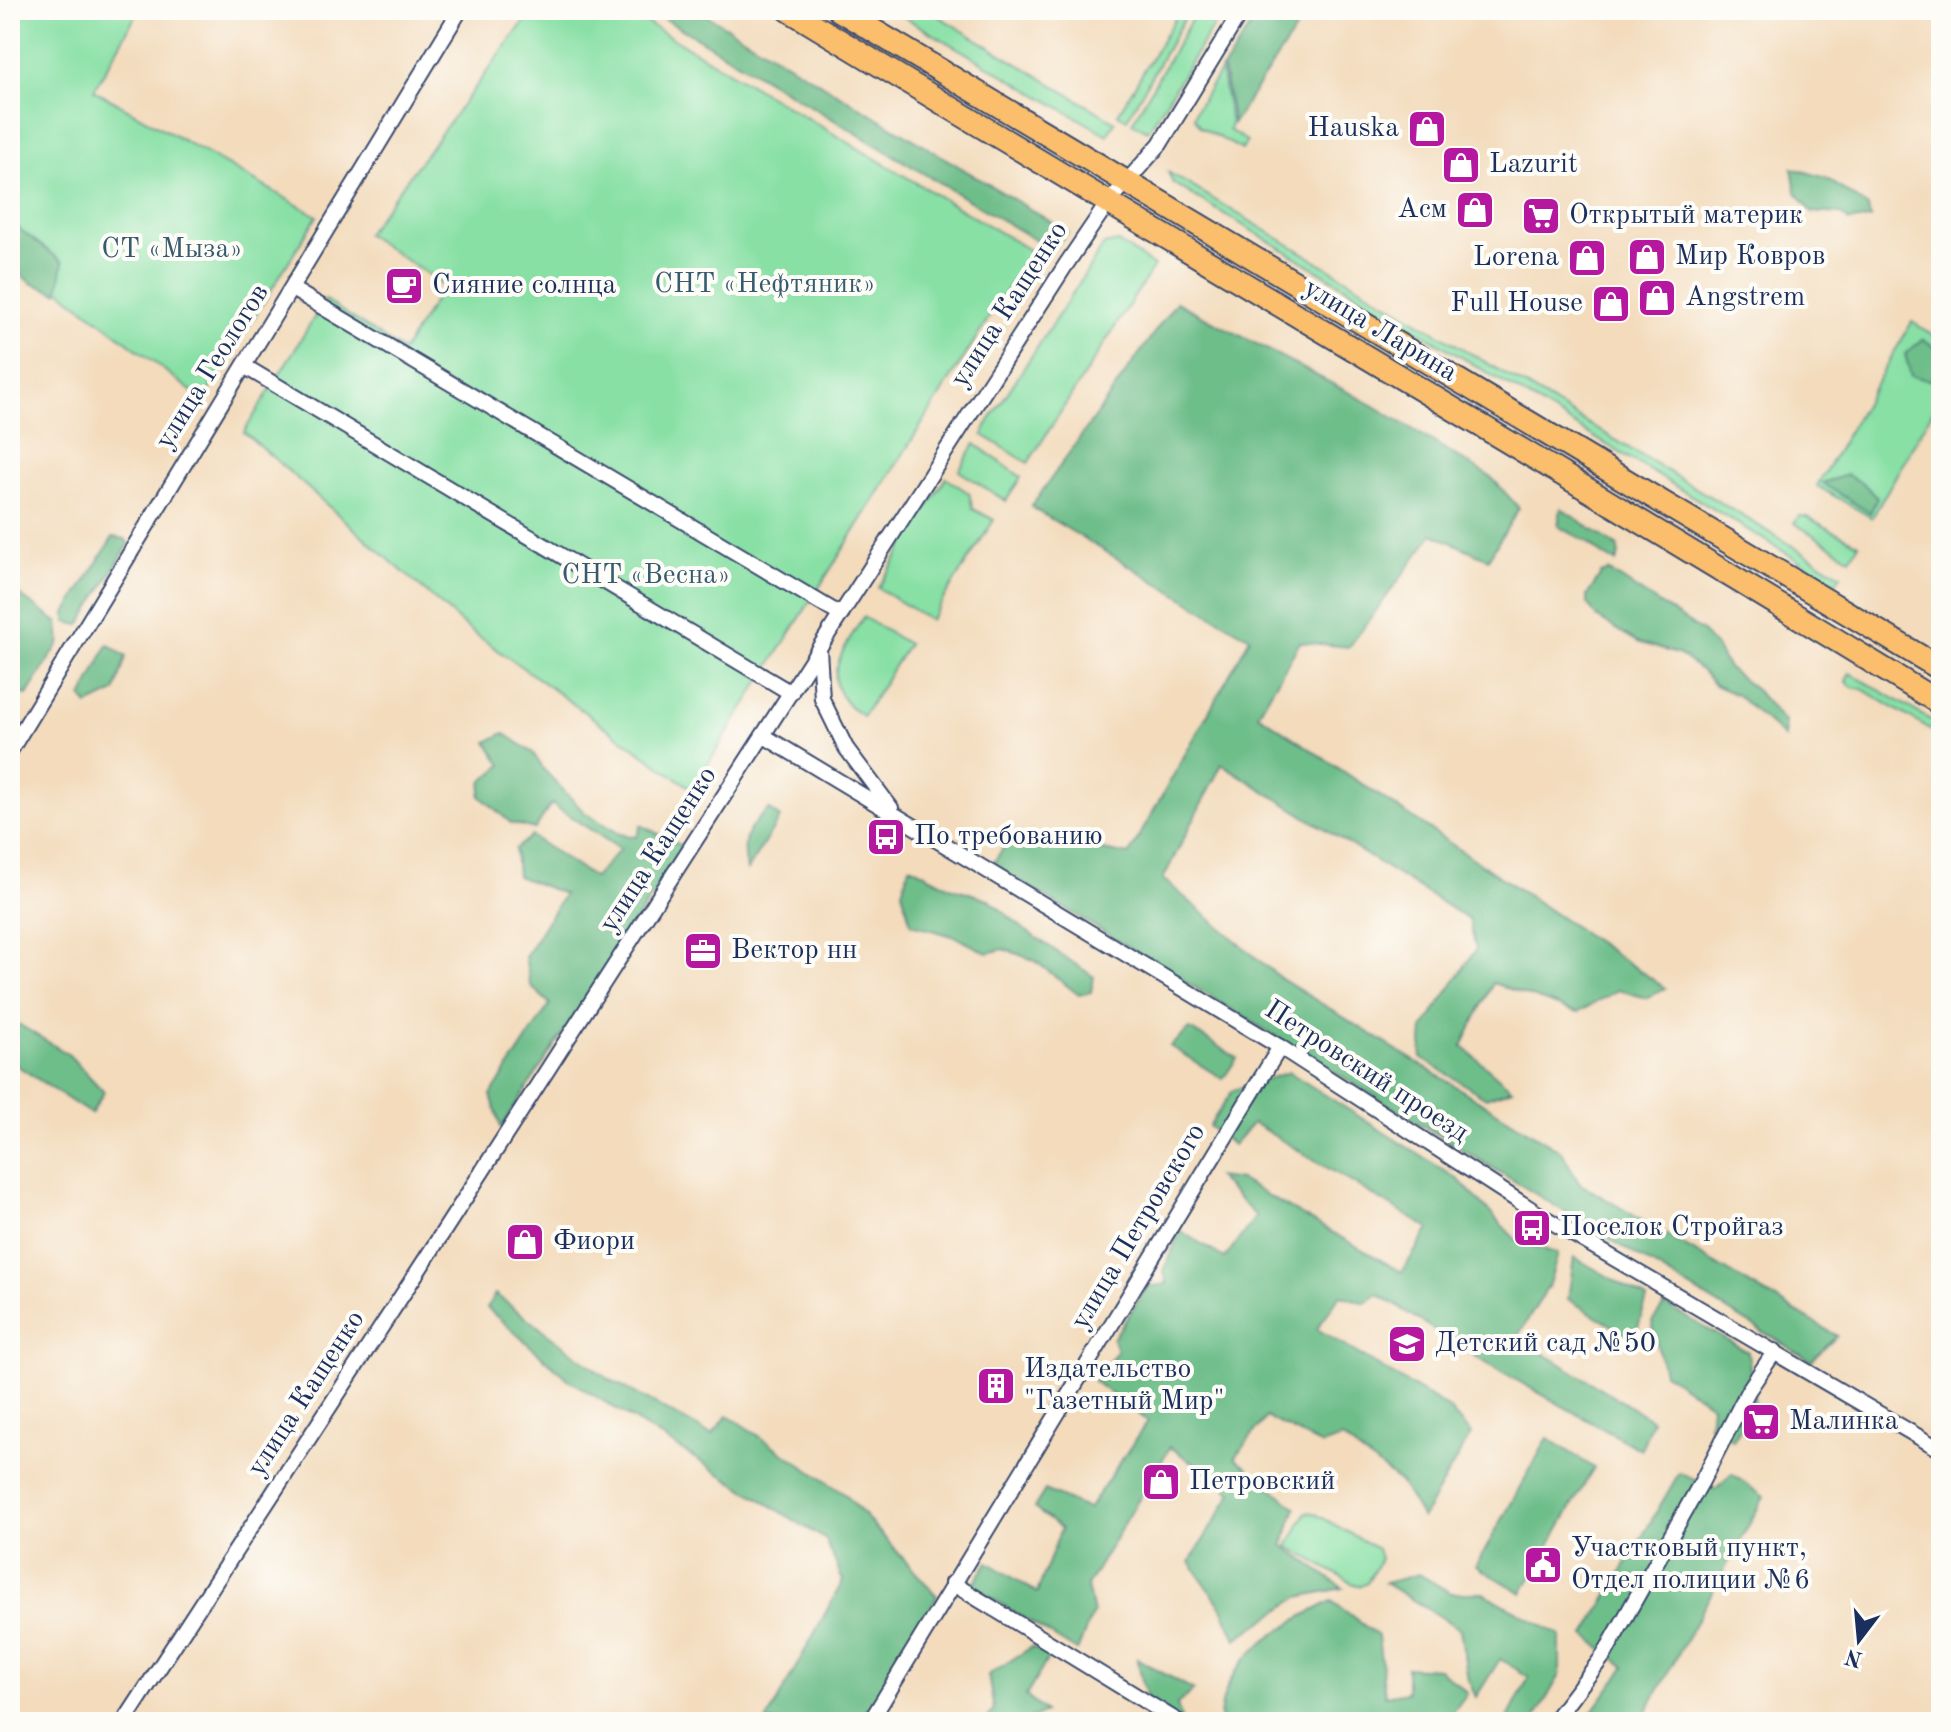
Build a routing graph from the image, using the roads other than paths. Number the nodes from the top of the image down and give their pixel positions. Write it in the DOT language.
graph roads {
  1 [pos="460,10"];
  2 [pos="789,10"];
  3 [pos="839,10"];
  4 [pos="1242,10"];
  5 [pos="1125,181"];
  6 [pos="1107,204"];
  7 [pos="292,289"];
  8 [pos="244,366"];
  9 [pos="841,615"];
  10 [pos="819,649"];
  11 [pos="1941,669"];
  12 [pos="791,693"];
  13 [pos="1941,704"];
  14 [pos="764,736"];
  15 [pos="10,751"];
  16 [pos="896,814"];
  17 [pos="1280,1047"];
  18 [pos="1775,1351"];
  19 [pos="1941,1450"];
  20 [pos="952,1583"];
  21 [pos="124,1722"];
  22 [pos="870,1722"];
  23 [pos="1179,1722"];
  24 [pos="1553,1722"];
  1 -- 7 [label="street, улица Геологов"];
  2 -- 6 [label="main road, улица Ларина"];
  3 -- 5 [label="main road, улица Ларина"];
  4 -- 5 [label="street, улица Кащенко"];
  5 -- 6 [label="street, улица Кащенко"];
  5 -- 11 [label="main road, улица Ларина"];
  6 -- 9 [label="street, улица Кащенко"];
  6 -- 13 [label="main road, улица Ларина"];
  7 -- 8 [label="street, улица Геологов"];
  7 -- 9 [label="street"];
  8 -- 12 [label="street"];
  8 -- 15 [label="street, улица Геологов"];
  9 -- 10 [label="street, улица Кащенко"];
  10 -- 12 [label="street, улица Кащенко"];
  10 -- 16 [label="street"];
  12 -- 14 [label="street, улица Кащенко"];
  14 -- 16 [label="street, Петровский проезд"];
  14 -- 21 [label="street, улица Кащенко"];
  16 -- 17 [label="street, Петровский проезд"];
  17 -- 18 [label="street, Петровский проезд"];
  17 -- 20 [label="street, улица Петровского"];
  18 -- 19 [label="street, Петровский проезд"];
  18 -- 24 [label="street"];
  20 -- 22 [label="street, улица Петровского"];
  20 -- 23 [label="street"];
}
